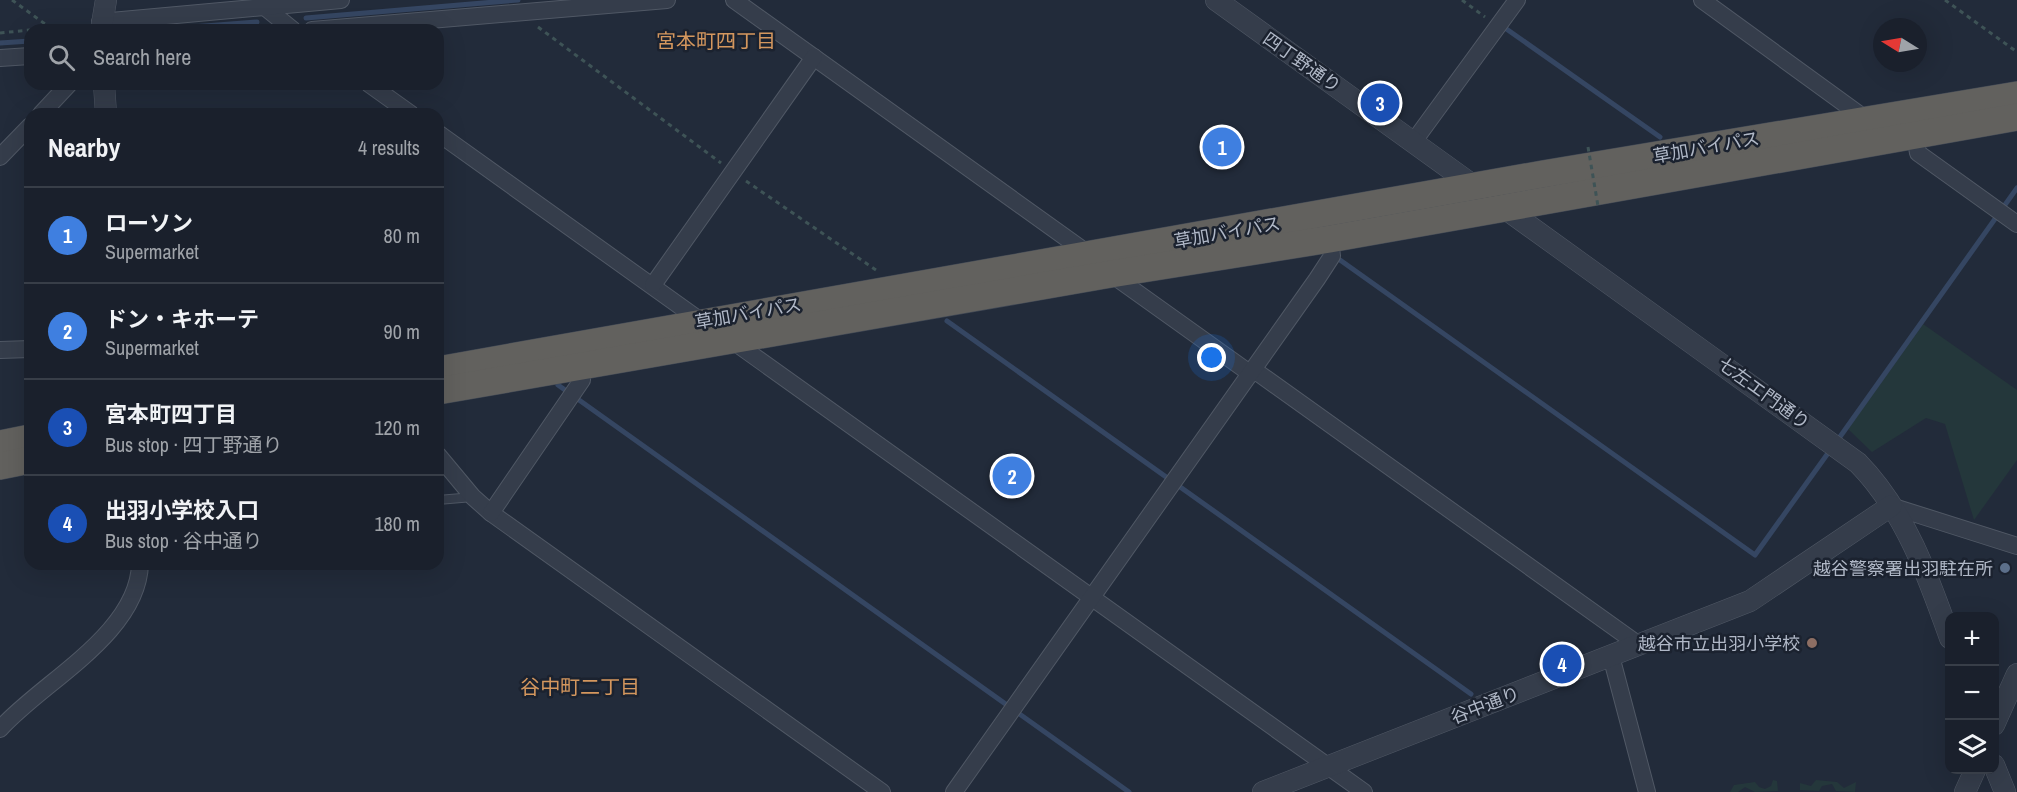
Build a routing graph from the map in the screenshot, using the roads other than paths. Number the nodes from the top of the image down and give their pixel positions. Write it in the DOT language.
graph roads {
  1 [pos="106,0"];
  2 [pos="341,0"];
  3 [pos="667,0"];
  4 [pos="734,0"];
  5 [pos="1216,0"];
  6 [pos="1517,0"];
  7 [pos="1702,0"];
  8 [pos="260,3"];
  9 [pos="100,24"];
  10 [pos="107,24"];
  11 [pos="286,24"];
  12 [pos="381,24"];
  13 [pos="24,56"];
  14 [pos="814,57"];
  15 [pos="0,58"];
  16 [pos="63,90"];
  17 [pos="104,90"];
  18 [pos="377,90"];
  19 [pos="2017,95"];
  20 [pos="47,108"];
  21 [pos="106,108"];
  22 [pos="403,108"];
  23 [pos="2017,117"];
  24 [pos="1868,120"];
  25 [pos="24,132"];
  26 [pos="1915,135"];
  27 [pos="444,137"];
  28 [pos="1414,141"];
  29 [pos="0,158"];
  30 [pos="1478,188"];
  31 [pos="1506,208"];
  32 [pos="2017,224"];
  33 [pos="1330,239"];
  34 [pos="1090,255"];
  35 [pos="1112,274"];
  36 [pos="653,285"];
  37 [pos="701,322"];
  38 [pos="730,339"];
  39 [pos="24,349"];
  40 [pos="0,350"];
  41 [pos="580,367"];
  42 [pos="444,369"];
  43 [pos="1252,372"];
  44 [pos="444,390"];
  45 [pos="24,439"];
  46 [pos="0,444"];
  47 [pos="24,461"];
  48 [pos="444,462"];
  49 [pos="0,466"];
  50 [pos="473,497"];
  51 [pos="444,499"];
  52 [pos="1891,506"];
  53 [pos="491,513"];
  54 [pos="2017,546"];
  55 [pos="138,570"];
  56 [pos="1091,599"];
  57 [pos="1945,625"];
  58 [pos="1639,645"];
  59 [pos="1611,656"];
  60 [pos="2017,674"];
  61 [pos="1997,720"];
  62 [pos="1,726"];
  63 [pos="1328,767"];
  64 [pos="1973,774"];
  65 [pos="1998,774"];
  66 [pos="882,792"];
  67 [pos="954,792"];
  68 [pos="1263,792"];
  69 [pos="1364,792"];
  70 [pos="1647,792"];
  71 [pos="1965,792"];
  72 [pos="2005,792"];
  1 -- 9 [label="street"];
  2 -- 8 [label="street"];
  3 -- 12 [label="street"];
  4 -- 14 [label="street"];
  5 -- 28 [label="street, 四丁野通り"];
  6 -- 28 [label="street"];
  7 -- 24 [label="street"];
  8 -- 10 [label="street"];
  8 -- 11 [label="street"];
  13 -- 15 [label="street"];
  14 -- 34 [label="street"];
  14 -- 36 [label="street"];
  16 -- 20 [label="street"];
  17 -- 21 [label="street"];
  18 -- 22 [label="street"];
  19 -- 24 [label="highway, 草加バイパス"];
  23 -- 26 [label="highway, 草加バイパス"];
  24 -- 30 [label="highway, 草加バイパス"];
  25 -- 29 [label="street"];
  26 -- 31 [label="highway, 草加バイパス"];
  26 -- 32 [label="street"];
  27 -- 36 [label="street"];
  28 -- 30 [label="street, 四丁野通り"];
  30 -- 31 [label="street, 四丁野通り"];
  30 -- 34 [label="highway, 草加バイパス"];
  31 -- 33 [label="highway, 草加バイパス"];
  31 -- 52 [label="street, 七左エ門通り"];
  33 -- 35 [label="highway, 草加バイパス"];
  33 -- 43 [label="street"];
  34 -- 37 [label="highway, 草加バイパス"];
  35 -- 38 [label="highway, 草加バイパス"];
  35 -- 43 [label="street"];
  36 -- 37 [label="street"];
  37 -- 38 [label="street"];
  37 -- 42 [label="highway, 草加バイパス"];
  38 -- 41 [label="highway, 草加バイパス"];
  38 -- 56 [label="street"];
  39 -- 40 [label="street"];
  41 -- 44 [label="highway, 草加バイパス"];
  41 -- 53 [label="street"];
  43 -- 56 [label="street"];
  43 -- 58 [label="street"];
  45 -- 46 [label="highway"];
  47 -- 49 [label="highway"];
  48 -- 50 [label="street"];
  50 -- 51 [label="lane"];
  50 -- 53 [label="street"];
  52 -- 54 [label="street"];
  52 -- 57 [label="street, 七左エ門通り"];
  52 -- 58 [label="street, 谷中通り"];
  53 -- 66 [label="street"];
  55 -- 62 [label="street"];
  56 -- 63 [label="street"];
  56 -- 67 [label="street"];
  58 -- 59 [label="street, 谷中通り"];
  59 -- 63 [label="street, 谷中通り"];
  59 -- 70 [label="street"];
  60 -- 61 [label="street"];
  63 -- 68 [label="street, 谷中通り"];
  63 -- 69 [label="street"];
  64 -- 71 [label="street"];
  65 -- 72 [label="street"];
}
